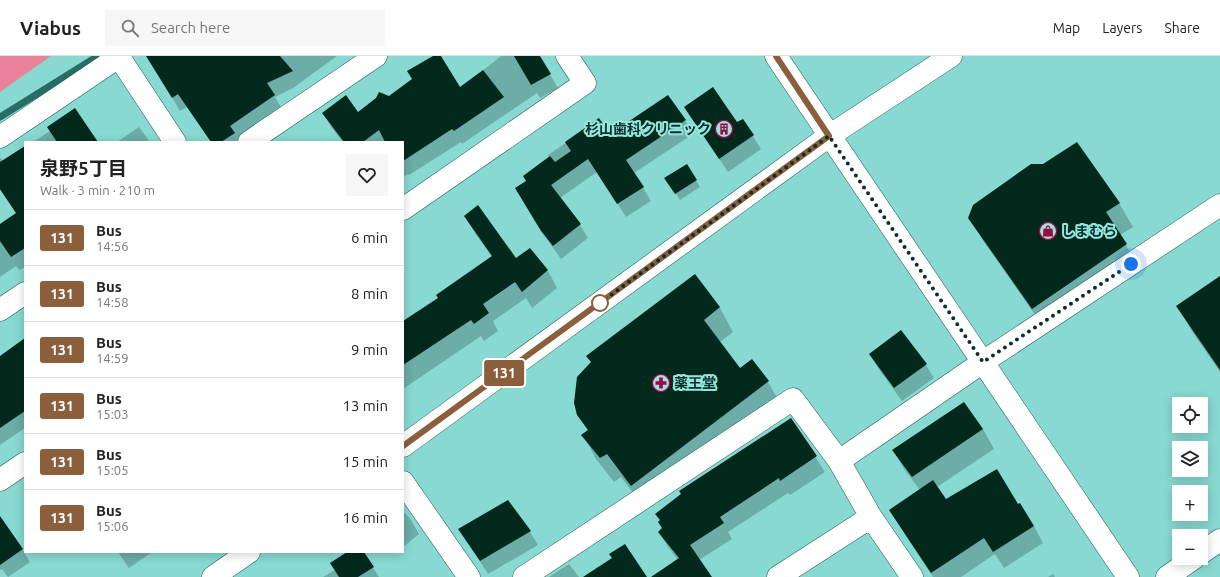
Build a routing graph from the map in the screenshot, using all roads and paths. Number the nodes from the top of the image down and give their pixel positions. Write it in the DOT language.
graph roads {
  1 [pos="376,56"];
  2 [pos="567,56"];
  3 [pos="776,56"];
  4 [pos="951,56"];
  5 [pos="120,57"];
  6 [pos="829,136"];
  7 [pos="0,137"];
  8 [pos="174,141"];
  9 [pos="250,141"];
  10 [pos="1220,205"];
  11 [pos="404,208"];
  12 [pos="24,294"];
  13 [pos="0,310"];
  14 [pos="983,362"];
  15 [pos="404,445"];
  16 [pos="839,461"];
  17 [pos="24,464"];
  18 [pos="0,480"];
  19 [pos="404,483"];
  20 [pos="871,517"];
  21 [pos="1220,540"];
  22 [pos="1208,548"];
  23 [pos="248,553"];
  24 [pos="1184,565"];
  25 [pos="213,577"];
  26 [pos="468,577"];
  27 [pos="524,577"];
  28 [pos="778,577"];
  29 [pos="912,577"];
  30 [pos="1128,577"];
  31 [pos="1167,577"];
  1 -- 9 [label="street"];
  2 -- 11 [label="street"];
  3 -- 6 [label="street"];
  4 -- 6 [label="street"];
  5 -- 7 [label="street"];
  5 -- 8 [label="street"];
  6 -- 14 [label="street"];
  6 -- 15 [label="street"];
  10 -- 14 [label="street"];
  12 -- 13 [label="street"];
  14 -- 16 [label="street"];
  14 -- 30 [label="street"];
  16 -- 20 [label="street"];
  16 -- 27 [label="street"];
  17 -- 18 [label="street"];
  19 -- 26 [label="street"];
  20 -- 28 [label="street"];
  20 -- 29 [label="street"];
  21 -- 22 [label="street"];
  23 -- 25 [label="street"];
  24 -- 31 [label="street"];
}
